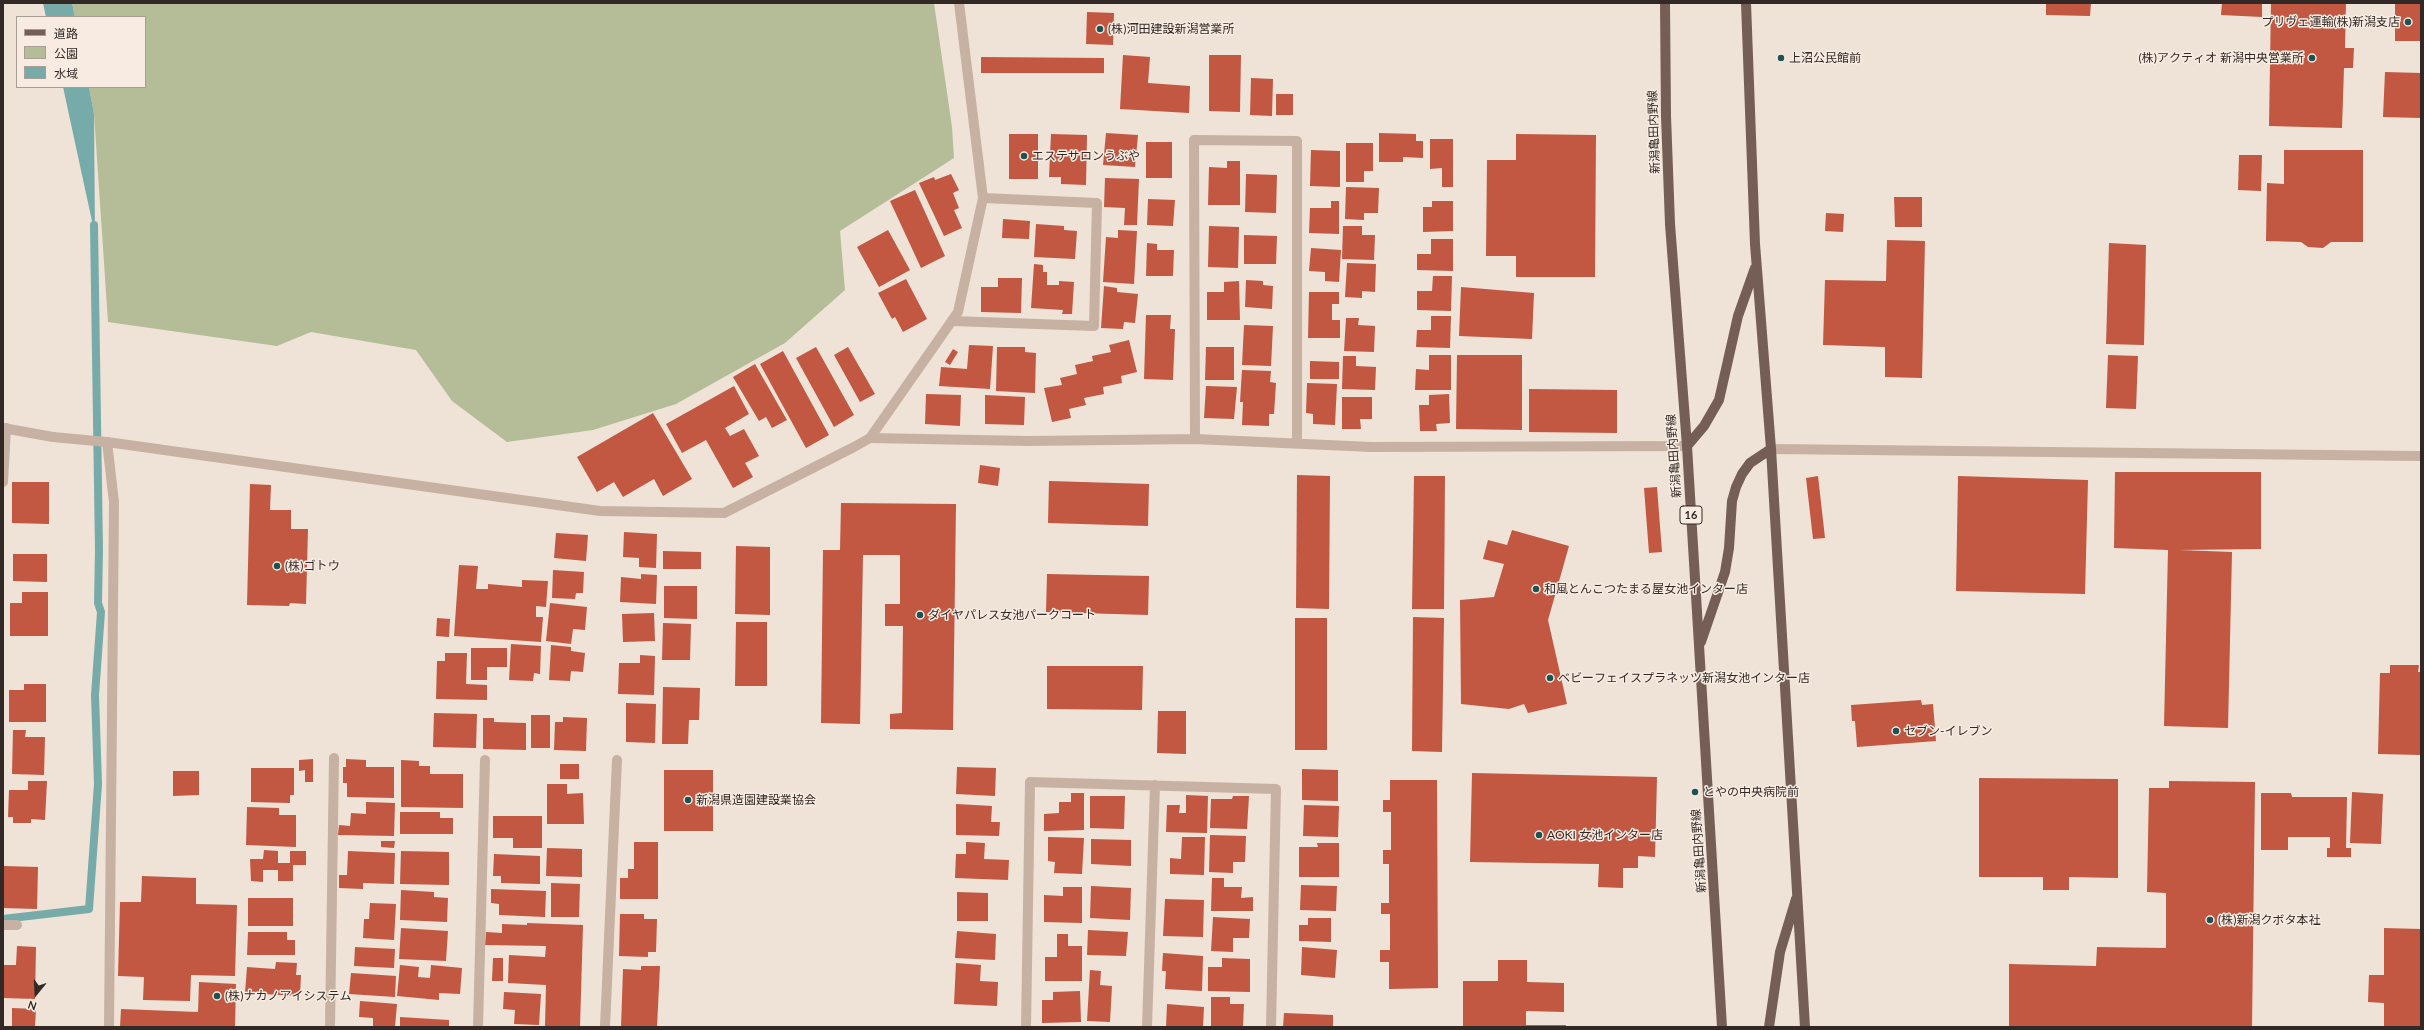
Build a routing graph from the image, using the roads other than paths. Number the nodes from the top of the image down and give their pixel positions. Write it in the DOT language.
graph roads {
  1 [pos="959,3"];
  2 [pos="1665,3"];
  3 [pos="1746,3"];
  4 [pos="983,198"];
  5 [pos="1757,264"];
  6 [pos="952,321"];
  7 [pos="4,428"];
  8 [pos="870,438"];
  9 [pos="1195,439"];
  10 [pos="107,442"];
  11 [pos="1297,444"];
  12 [pos="1687,446"];
  13 [pos="1770,449"];
  14 [pos="2421,456"];
  15 [pos="3,482"];
  16 [pos="1699,648"];
  17 [pos="334,758"];
  18 [pos="485,760"];
  19 [pos="617,760"];
  20 [pos="1155,785"];
  21 [pos="1798,891"];
  22 [pos="3,925"];
  23 [pos="17,926"];
  24 [pos="109,1027"];
  25 [pos="330,1027"];
  26 [pos="478,1027"];
  27 [pos="606,1027"];
  28 [pos="1026,1027"];
  29 [pos="1147,1027"];
  30 [pos="1271,1027"];
  31 [pos="1722,1027"];
  32 [pos="1769,1027"];
  33 [pos="1805,1027"];
  1 -- 4 [label="street"];
  2 -- 12 [label="main road, 新潟亀田内野線 / 16"];
  3 -- 5 [label="main road"];
  4 -- 6 [label="street"];
  4 -- 6 [label="street"];
  5 -- 12 [label="main road"];
  5 -- 13 [label="main road"];
  6 -- 8 [label="street"];
  7 -- 10 [label="street"];
  7 -- 15 [label="street"];
  8 -- 9 [label="street"];
  8 -- 10 [label="street"];
  9 -- 11 [label="street"];
  9 -- 11 [label="street"];
  10 -- 24 [label="street"];
  11 -- 12 [label="street"];
  12 -- 16 [label="main road, 新潟亀田内野線 / 16"];
  13 -- 14 [label="street"];
  13 -- 16 [label="main road"];
  13 -- 21 [label="main road"];
  16 -- 31 [label="main road, 新潟亀田内野線 / 16"];
  17 -- 25 [label="street"];
  18 -- 26 [label="street"];
  19 -- 27 [label="street"];
  20 -- 28 [label="street"];
  20 -- 29 [label="street"];
  20 -- 30 [label="street"];
  21 -- 32 [label="main road"];
  21 -- 33 [label="main road"];
  22 -- 23 [label="street"];
}
